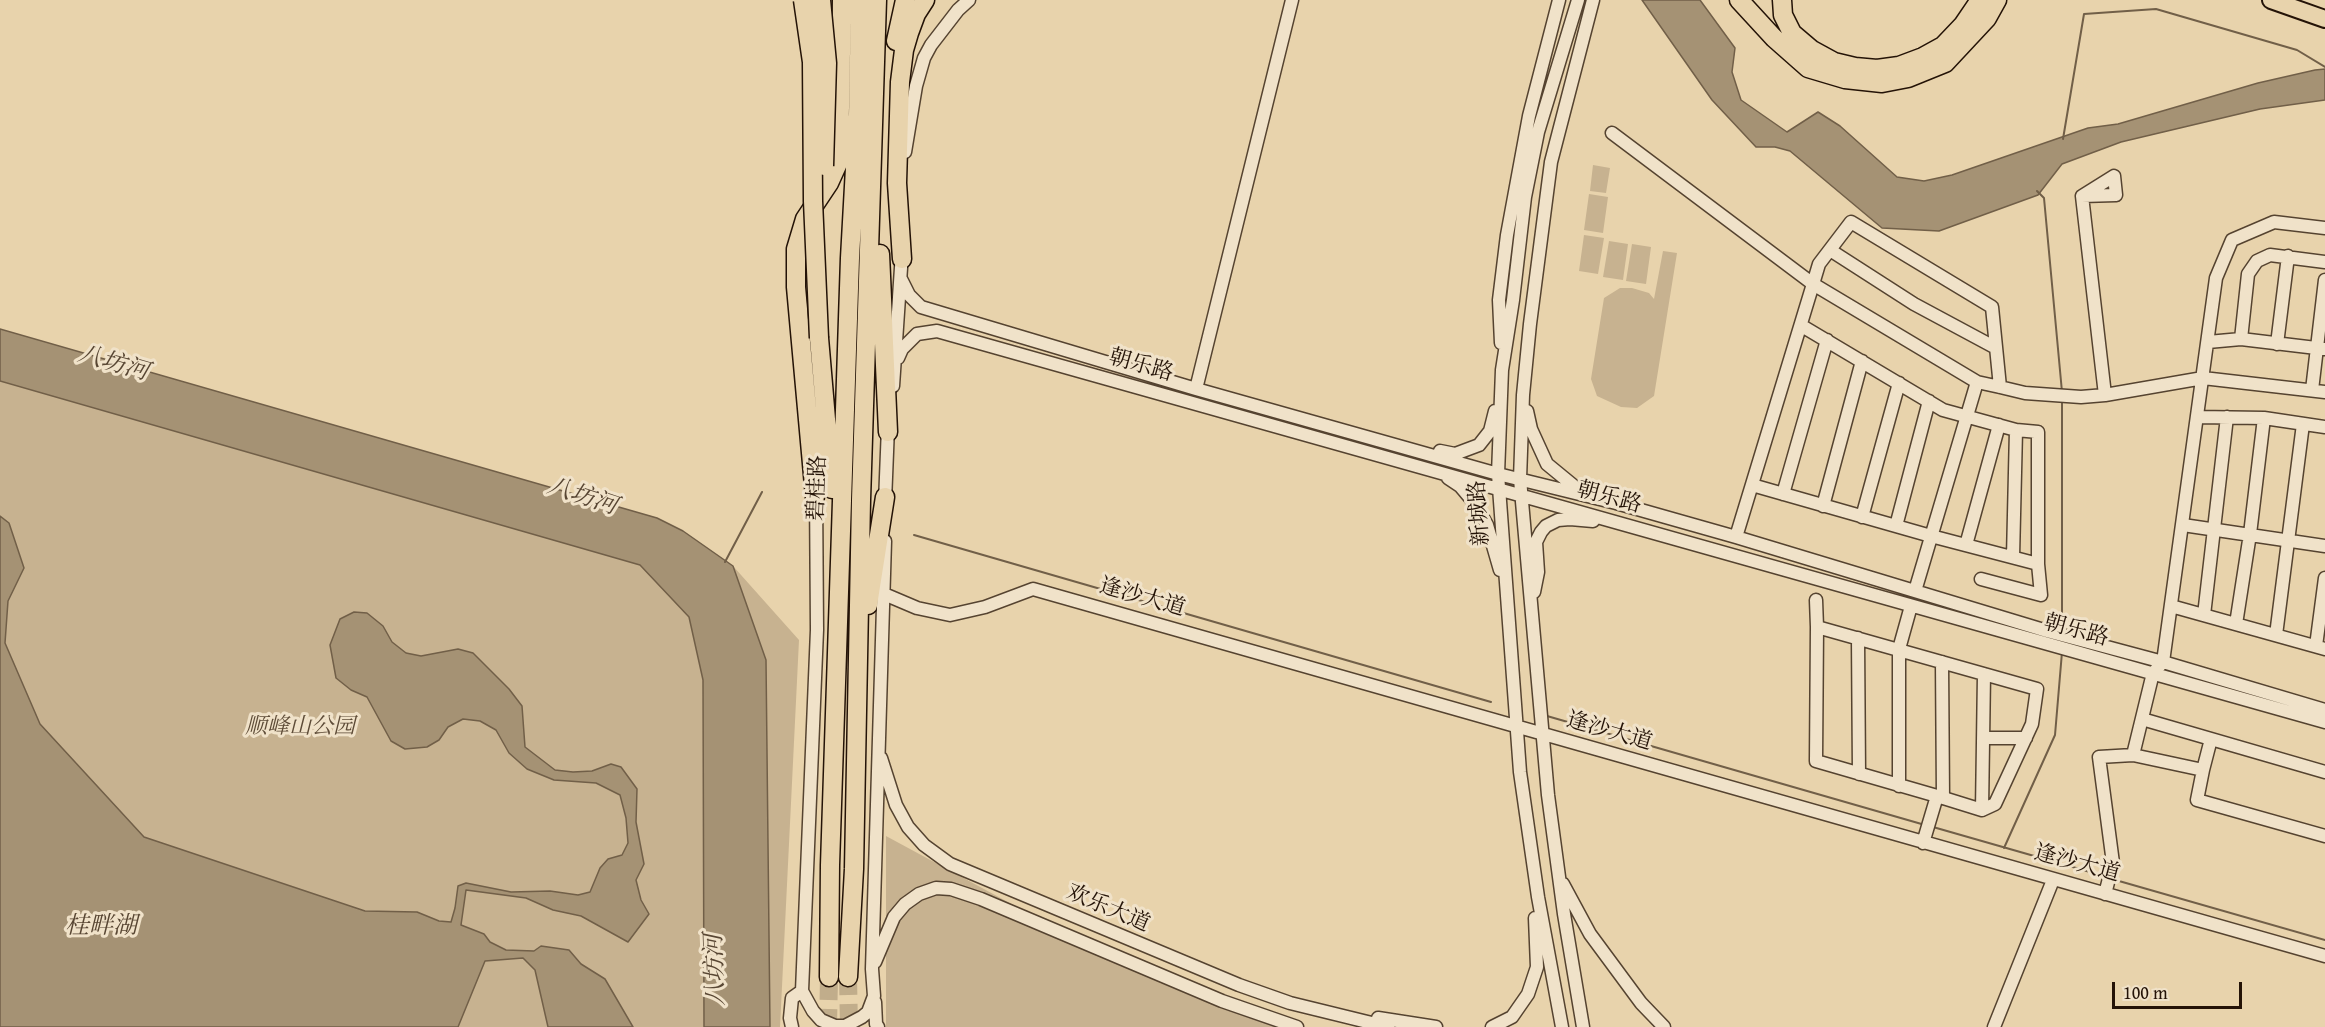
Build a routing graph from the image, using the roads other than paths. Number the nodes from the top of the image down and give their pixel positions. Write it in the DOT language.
graph roads {
  1 [pos="802,0"];
  2 [pos="821,0"];
  3 [pos="842,0"];
  4 [pos="860,0"];
  5 [pos="877,0"];
  6 [pos="905,0"];
  7 [pos="925,0"];
  8 [pos="969,0"];
  9 [pos="1292,0"];
  10 [pos="1559,0"];
  11 [pos="1578,0"];
  12 [pos="1593,0"];
  13 [pos="1739,0"];
  14 [pos="1782,0"];
  15 [pos="1980,0"];
  16 [pos="1997,0"];
  17 [pos="2271,0"];
  18 [pos="2325,19"];
  19 [pos="1612,134"];
  20 [pos="873,165"];
  21 [pos="2082,196"];
  22 [pos="2325,228"];
  23 [pos="880,248"];
  24 [pos="1830,250"];
  25 [pos="2288,256"];
  26 [pos="902,259"];
  27 [pos="2325,262"];
  28 [pos="901,279"];
  29 [pos="2325,280"];
  30 [pos="1813,285"];
  31 [pos="972,322"];
  32 [pos="1803,326"];
  33 [pos="822,337"];
  34 [pos="967,339"];
  35 [pos="2241,339"];
  36 [pos="1827,340"];
  37 [pos="2208,342"];
  38 [pos="2277,344"];
  39 [pos="1996,348"];
  40 [pos="2320,349"];
  41 [pos="1862,361"];
  42 [pos="895,365"];
  43 [pos="1502,376"];
  44 [pos="2203,378"];
  45 [pos="1977,382"];
  46 [pos="1899,383"];
  47 [pos="2000,387"];
  48 [pos="1196,389"];
  49 [pos="2312,390"];
  50 [pos="2325,392"];
  51 [pos="1523,395"];
  52 [pos="2105,395"];
  53 [pos="1929,401"];
  54 [pos="824,405"];
  55 [pos="1966,417"];
  56 [pos="2198,417"];
  57 [pos="2227,417"];
  58 [pos="2264,418"];
  59 [pos="2303,424"];
  60 [pos="2000,425"];
  61 [pos="2325,427"];
  62 [pos="2016,430"];
  63 [pos="888,432"];
  64 [pos="1396,445"];
  65 [pos="1437,471"];
  66 [pos="1498,474"];
  67 [pos="1520,479"];
  68 [pos="1752,485"];
  69 [pos="1499,489"];
  70 [pos="1783,494"];
  71 [pos="1521,495"];
  72 [pos="815,497"];
  73 [pos="885,497"];
  74 [pos="1616,503"];
  75 [pos="1823,506"];
  76 [pos="1862,517"];
  77 [pos="1616,521"];
  78 [pos="2183,525"];
  79 [pos="1896,526"];
  80 [pos="2214,529"];
  81 [pos="2250,534"];
  82 [pos="1931,536"];
  83 [pos="1736,537"];
  84 [pos="2288,540"];
  85 [pos="1966,545"];
  86 [pos="2325,546"];
  87 [pos="2013,557"];
  88 [pos="2038,564"];
  89 [pos="839,568"];
  90 [pos="2325,578"];
  91 [pos="1981,579"];
  92 [pos="1915,591"];
  93 [pos="884,594"];
  94 [pos="1508,597"];
  95 [pos="1816,600"];
  96 [pos="1531,605"];
  97 [pos="1911,606"];
  98 [pos="2171,606"];
  99 [pos="2204,615"];
  100 [pos="2236,624"];
  101 [pos="1817,627"];
  102 [pos="2276,635"];
  103 [pos="1858,638"];
  104 [pos="2321,648"];
  105 [pos="1899,649"];
  106 [pos="1942,662"];
  107 [pos="2163,662"];
  108 [pos="1984,674"];
  109 [pos="2153,674"];
  110 [pos="857,678"];
  111 [pos="2325,710"];
  112 [pos="2142,719"];
  113 [pos="2325,722"];
  114 [pos="1518,727"];
  115 [pos="1543,735"];
  116 [pos="1983,738"];
  117 [pos="2026,738"];
  118 [pos="2211,739"];
  119 [pos="878,748"];
  120 [pos="2133,755"];
  121 [pos="2203,770"];
  122 [pos="2325,772"];
  123 [pos="1858,774"];
  124 [pos="1899,786"];
  125 [pos="1940,797"];
  126 [pos="1982,810"];
  127 [pos="2325,836"];
  128 [pos="1924,839"];
  129 [pos="1533,868"];
  130 [pos="1559,876"];
  131 [pos="2053,880"];
  132 [pos="2106,890"];
  133 [pos="1096,926"];
  134 [pos="1088,946"];
  135 [pos="2325,956"];
  136 [pos="1549,960"];
  137 [pos="1572,965"];
  138 [pos="872,969"];
  139 [pos="829,977"];
  140 [pos="848,977"];
  141 [pos="802,991"];
  142 [pos="874,996"];
  143 [pos="1307,1008"];
  144 [pos="792,1027"];
  145 [pos="878,1027"];
  146 [pos="1298,1027"];
  147 [pos="1388,1027"];
  148 [pos="1436,1027"];
  149 [pos="1492,1027"];
  150 [pos="1562,1027"];
  151 [pos="1583,1027"];
  152 [pos="1664,1027"];
  153 [pos="1994,1027"];
  1 -- 33 [label="highway, bridge"];
  2 -- 33 [label="highway, bridge"];
  3 -- 72 [label="highway"];
  4 -- 89 [label="highway, 碧桂路"];
  5 -- 20 [label="highway"];
  6 -- 23 [label="highway"];
  7 -- 26 [label="highway"];
  8 -- 26 [label="street"];
  9 -- 48 [label="street"];
  10 -- 43 [label="street"];
  11 -- 43 [label="street, 新城路"];
  12 -- 51 [label="street, 新城路"];
  13 -- 16 [label="highway"];
  14 -- 15 [label="highway"];
  17 -- 18 [label="main road"];
  19 -- 30 [label="street"];
  20 -- 23 [label="highway"];
  20 -- 110 [label="highway"];
  21 -- 52 [label="street"];
  22 -- 37 [label="street"];
  23 -- 63 [label="highway"];
  24 -- 30 [label="street"];
  24 -- 39 [label="street"];
  24 -- 39 [label="street"];
  25 -- 27 [label="street"];
  25 -- 35 [label="street"];
  25 -- 38 [label="street"];
  26 -- 28 [label="street"];
  28 -- 31 [label="street, 朝乐路"];
  28 -- 42 [label="street"];
  29 -- 40 [label="street"];
  30 -- 32 [label="street"];
  30 -- 45 [label="street"];
  31 -- 34 [label="street"];
  31 -- 48 [label="street, 朝乐路"];
  32 -- 36 [label="street"];
  32 -- 68 [label="street"];
  33 -- 54 [label="highway"];
  34 -- 42 [label="street, 朝乐路"];
  34 -- 65 [label="street, 朝乐路"];
  35 -- 37 [label="street"];
  35 -- 38 [label="street"];
  36 -- 41 [label="street"];
  36 -- 70 [label="street"];
  37 -- 44 [label="street"];
  38 -- 40 [label="street"];
  39 -- 47 [label="street"];
  40 -- 49 [label="street"];
  41 -- 46 [label="street"];
  41 -- 75 [label="street"];
  42 -- 63 [label="street"];
  43 -- 64 [label="street"];
  43 -- 66 [label="street, 新城路"];
  44 -- 49 [label="street"];
  44 -- 52 [label="street"];
  44 -- 56 [label="street"];
  45 -- 47 [label="street"];
  45 -- 55 [label="street"];
  46 -- 53 [label="street"];
  46 -- 76 [label="street"];
  47 -- 52 [label="street"];
  48 -- 64 [label="street, 朝乐路"];
  49 -- 50 [label="street"];
  51 -- 67 [label="street, 新城路"];
  51 -- 74 [label="street"];
  53 -- 55 [label="street"];
  53 -- 79 [label="street"];
  54 -- 72 [label="street"];
  54 -- 89 [label="highway"];
  55 -- 60 [label="street"];
  55 -- 82 [label="street"];
  56 -- 57 [label="street"];
  56 -- 78 [label="street"];
  57 -- 58 [label="street"];
  57 -- 80 [label="street"];
  58 -- 59 [label="street"];
  58 -- 81 [label="street"];
  59 -- 61 [label="street"];
  59 -- 84 [label="street"];
  60 -- 62 [label="street"];
  60 -- 85 [label="street"];
  62 -- 87 [label="street"];
  62 -- 88 [label="street"];
  63 -- 73 [label="street"];
  64 -- 66 [label="street, 朝乐路"];
  65 -- 69 [label="street, 朝乐路"];
  65 -- 94 [label="street"];
  66 -- 67 [label="street, 朝乐路"];
  66 -- 69 [label="street, 新城路"];
  67 -- 71 [label="street, 新城路"];
  67 -- 74 [label="street, 朝乐路"];
  68 -- 70 [label="street"];
  68 -- 83 [label="street"];
  69 -- 71 [label="street, 朝乐路"];
  69 -- 94 [label="street, 新城路"];
  70 -- 75 [label="street"];
  71 -- 77 [label="street, 朝乐路"];
  71 -- 96 [label="street, 新城路"];
  72 -- 141 [label="street"];
  73 -- 93 [label="street"];
  73 -- 110 [label="highway"];
  74 -- 83 [label="street, 朝乐路"];
  75 -- 76 [label="street"];
  76 -- 79 [label="street"];
  77 -- 96 [label="street"];
  77 -- 97 [label="street, 朝乐路"];
  78 -- 80 [label="street"];
  78 -- 98 [label="street"];
  79 -- 82 [label="street"];
  80 -- 81 [label="street"];
  80 -- 99 [label="street"];
  81 -- 84 [label="street"];
  81 -- 100 [label="street"];
  82 -- 85 [label="street"];
  82 -- 92 [label="street"];
  83 -- 92 [label="street, 朝乐路"];
  84 -- 86 [label="street"];
  84 -- 102 [label="street"];
  85 -- 87 [label="street"];
  87 -- 88 [label="street"];
  88 -- 91 [label="street"];
  89 -- 139 [label="highway, 碧桂路"];
  90 -- 104 [label="street"];
  92 -- 107 [label="street, 朝乐路"];
  93 -- 114 [label="street, 逢沙大道"];
  93 -- 119 [label="street"];
  94 -- 114 [label="street, 新城路"];
  95 -- 101 [label="street"];
  96 -- 115 [label="street, 新城路"];
  97 -- 105 [label="street"];
  97 -- 109 [label="street, 朝乐路"];
  98 -- 99 [label="street"];
  98 -- 107 [label="street"];
  99 -- 100 [label="street"];
  100 -- 102 [label="street"];
  101 -- 103 [label="street"];
  101 -- 123 [label="street"];
  102 -- 104 [label="street"];
  103 -- 105 [label="street"];
  103 -- 123 [label="street"];
  105 -- 106 [label="street"];
  105 -- 124 [label="street"];
  106 -- 108 [label="street"];
  106 -- 125 [label="street"];
  107 -- 109 [label="street"];
  107 -- 111 [label="street, 朝乐路"];
  108 -- 116 [label="street"];
  108 -- 117 [label="street"];
  109 -- 112 [label="street"];
  109 -- 113 [label="street, 朝乐路"];
  110 -- 140 [label="highway"];
  112 -- 118 [label="street"];
  112 -- 120 [label="street"];
  114 -- 115 [label="street, 逢沙大道"];
  114 -- 129 [label="street, 新城路"];
  115 -- 128 [label="street, 逢沙大道"];
  115 -- 130 [label="street, 新城路"];
  116 -- 117 [label="street"];
  116 -- 126 [label="street"];
  117 -- 126 [label="street"];
  118 -- 121 [label="street"];
  118 -- 122 [label="street"];
  119 -- 133 [label="street, 欢乐大道"];
  119 -- 138 [label="street"];
  120 -- 121 [label="street"];
  120 -- 132 [label="street"];
  121 -- 127 [label="street"];
  123 -- 124 [label="street"];
  124 -- 125 [label="street"];
  125 -- 126 [label="street"];
  125 -- 128 [label="street"];
  128 -- 131 [label="street, 逢沙大道"];
  129 -- 136 [label="street, 新城路"];
  129 -- 149 [label="street"];
  130 -- 137 [label="street, 新城路"];
  130 -- 152 [label="street"];
  131 -- 132 [label="street, 逢沙大道"];
  131 -- 153 [label="street"];
  132 -- 135 [label="street, 逢沙大道"];
  133 -- 134 [label="street"];
  133 -- 143 [label="street, 欢乐大道"];
  134 -- 138 [label="street, 欢乐大道"];
  134 -- 146 [label="street, 欢乐大道"];
  136 -- 137 [label="street"];
  136 -- 150 [label="street, 新城路"];
  137 -- 151 [label="street, 新城路"];
  138 -- 142 [label="street"];
  141 -- 142 [label="street"];
  141 -- 144 [label="street"];
  142 -- 145 [label="street"];
  143 -- 147 [label="street, 欢乐大道"];
  143 -- 148 [label="street"];
}
